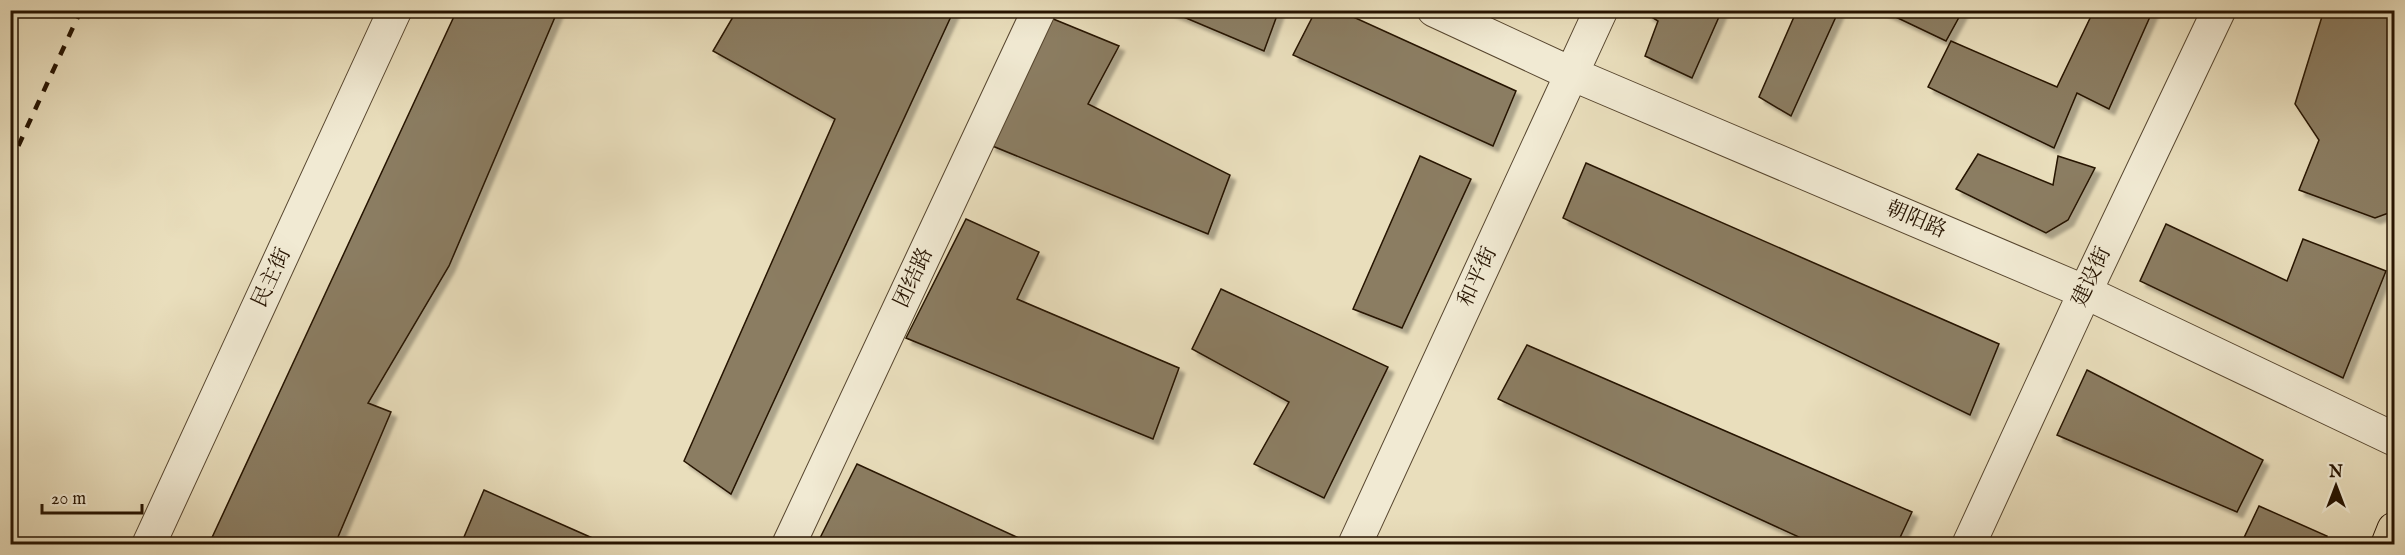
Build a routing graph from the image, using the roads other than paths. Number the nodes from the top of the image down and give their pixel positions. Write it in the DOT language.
graph roads {
  1 [pos="395,10"];
  2 [pos="1039,10"];
  3 [pos="1434,10"];
  4 [pos="1601,10"];
  5 [pos="2219,10"];
  6 [pos="1572,74"];
  7 [pos="2085,292"];
  8 [pos="2394,439"];
  9 [pos="2394,529"];
  10 [pos="149,544"];
  11 [pos="789,544"];
  12 [pos="1355,544"];
  13 [pos="1969,544"];
  14 [pos="2388,544"];
  1 -- 10 [label="street, 民主街"];
  2 -- 11 [label="street, 团结路"];
  3 -- 6 [label="street, 朝阳路"];
  4 -- 6 [label="street, 和平街"];
  5 -- 7 [label="street, 建设街"];
  6 -- 7 [label="street, 朝阳路"];
  6 -- 12 [label="street, 和平街"];
  7 -- 8 [label="street, 朝阳路"];
  7 -- 13 [label="street, 建设街"];
  9 -- 14 [label="highway"];
}
